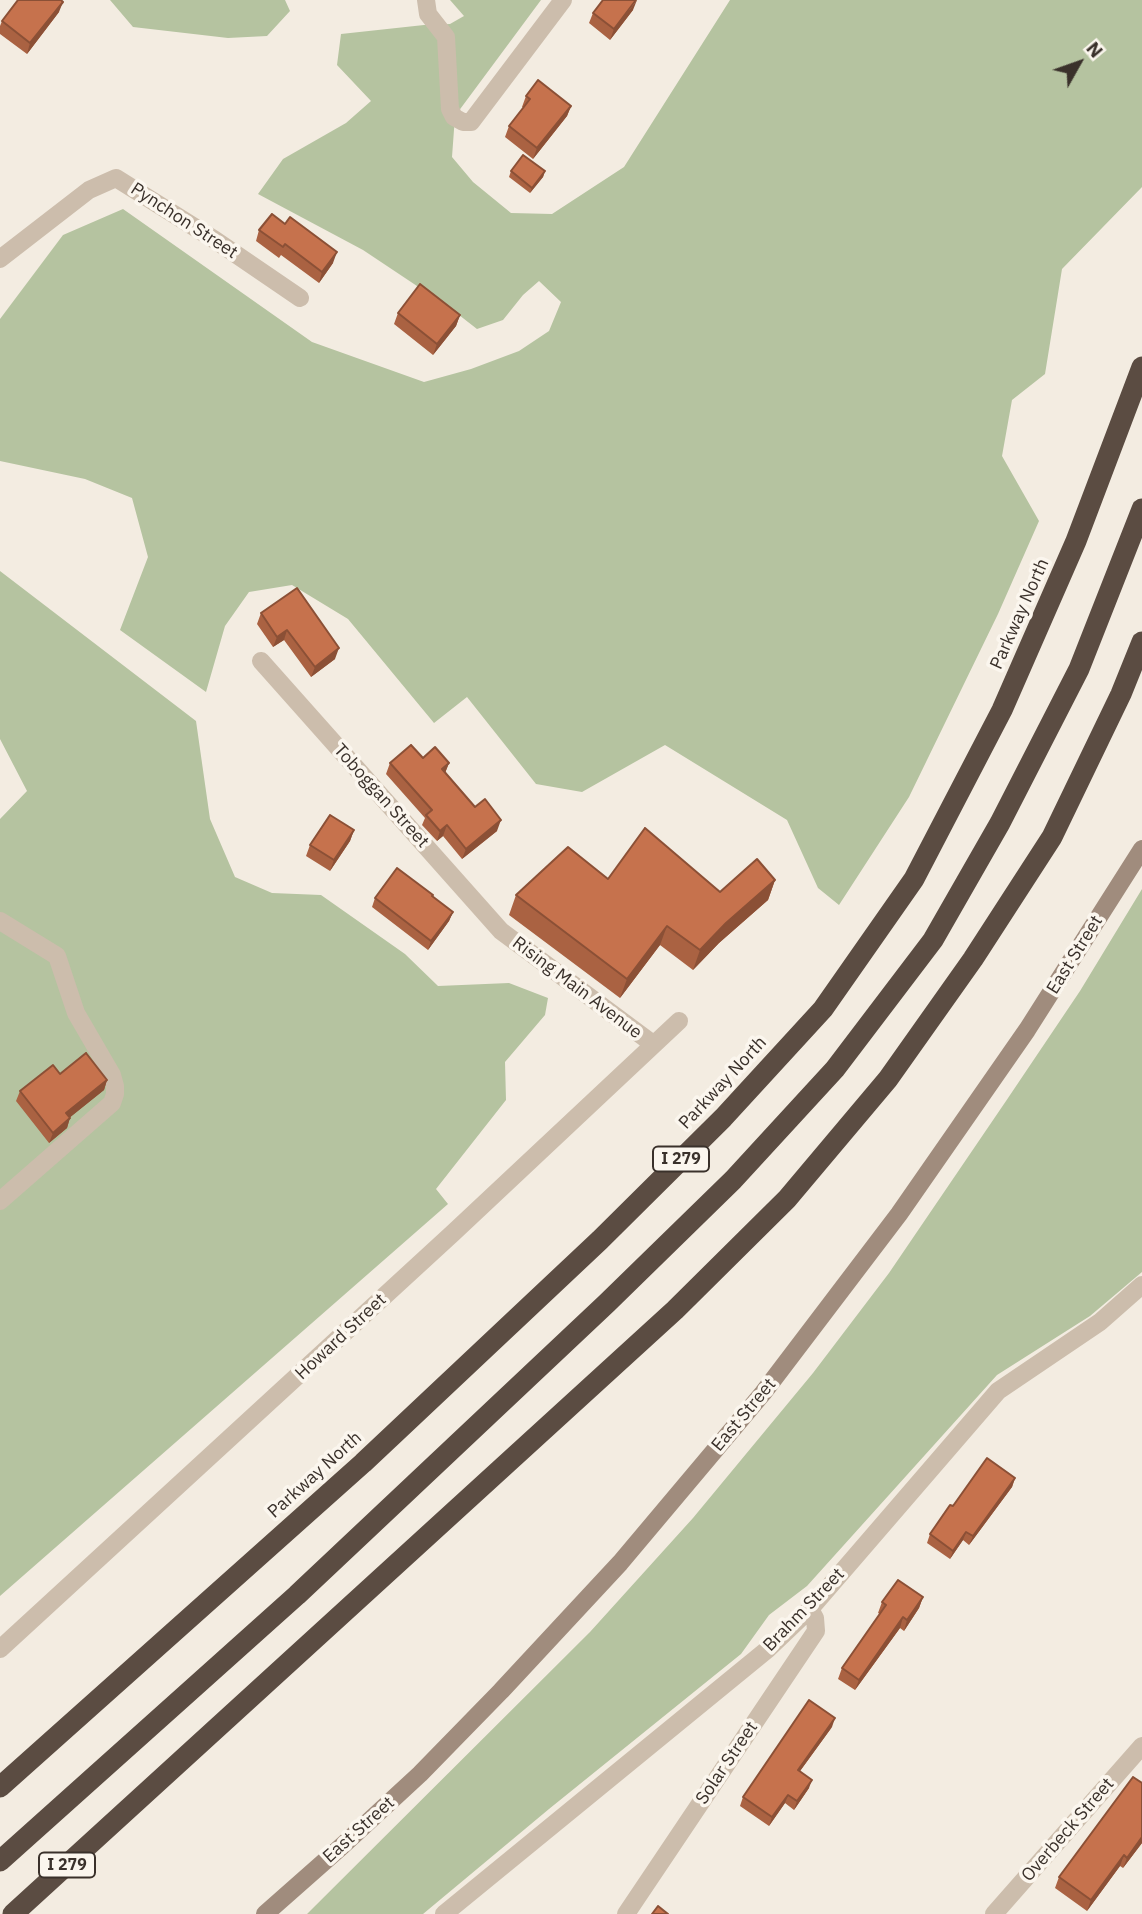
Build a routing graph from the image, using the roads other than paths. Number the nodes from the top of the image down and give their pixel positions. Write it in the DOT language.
graph roads {
  1 [pos="426,0"];
  2 [pos="563,0"];
  3 [pos="0,259"];
  4 [pos="300,298"];
  5 [pos="1142,367"];
  6 [pos="1142,509"];
  7 [pos="1142,642"];
  8 [pos="261,662"];
  9 [pos="1142,849"];
  10 [pos="0,921"];
  11 [pos="501,931"];
  12 [pos="679,1021"];
  13 [pos="653,1044"];
  14 [pos="0,1201"];
  15 [pos="1142,1285"];
  16 [pos="810,1609"];
  17 [pos="0,1649"];
  18 [pos="1142,1746"];
  19 [pos="0,1787"];
  20 [pos="121,1815"];
  21 [pos="0,1861"];
  22 [pos="13,1914"];
  23 [pos="22,1914"];
  24 [pos="265,1914"];
  25 [pos="444,1914"];
  26 [pos="626,1914"];
  27 [pos="994,1914"];
  1 -- 2 [label="street"];
  3 -- 4 [label="street, Pynchon Street"];
  5 -- 19 [label="highway, Parkway North / I 279"];
  6 -- 21 [label="highway"];
  7 -- 20 [label="highway, I 279"];
  8 -- 11 [label="street, Toboggan Street"];
  9 -- 24 [label="main road, East Street"];
  10 -- 14 [label="street"];
  11 -- 13 [label="street, Rising Main Avenue"];
  12 -- 13 [label="street, Howard Street"];
  13 -- 17 [label="street, Howard Street"];
  15 -- 16 [label="street, Brahm Street"];
  16 -- 25 [label="street, Brahm Street"];
  16 -- 26 [label="street, Solar Street"];
  18 -- 27 [label="street, Overbeck Street"];
  20 -- 22 [label="highway, I 279"];
  20 -- 23 [label="highway"];
}
